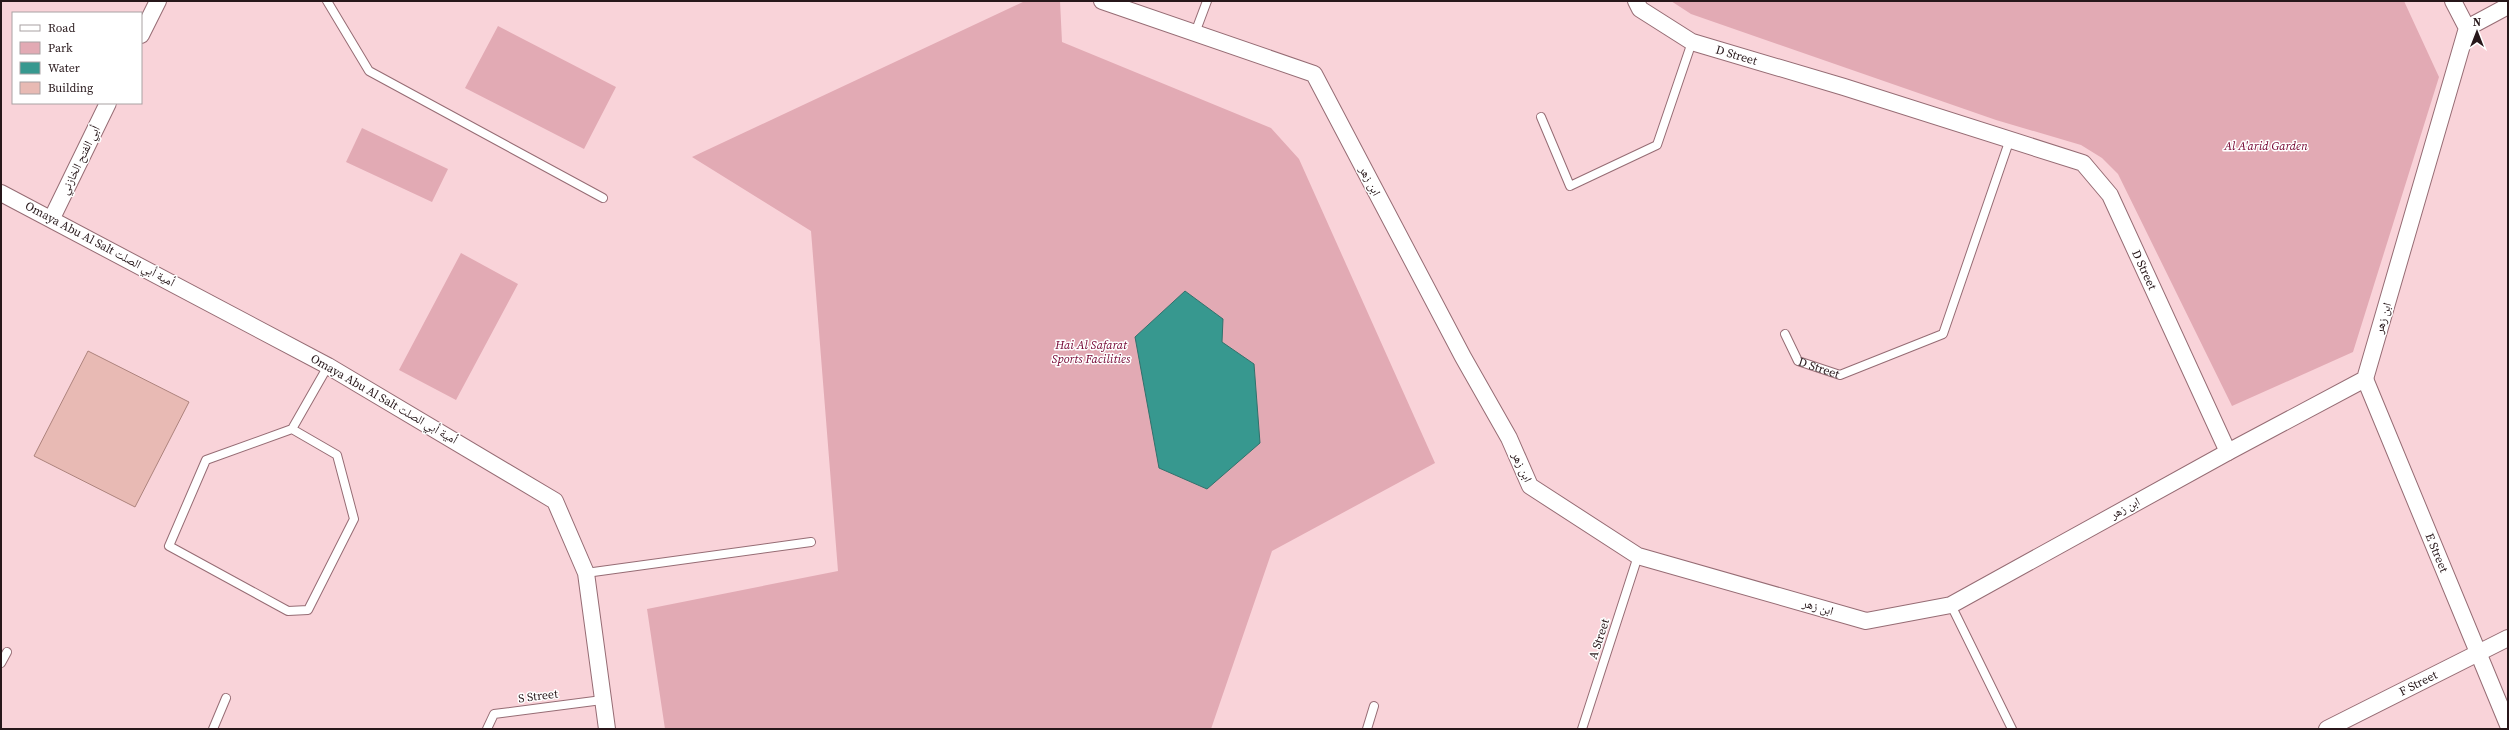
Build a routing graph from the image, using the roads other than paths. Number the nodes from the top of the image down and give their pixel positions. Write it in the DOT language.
graph roads {
  1 [pos="158,1"];
  2 [pos="327,1"];
  3 [pos="1102,1"];
  4 [pos="1207,1"];
  5 [pos="1636,1"];
  6 [pos="2453,1"];
  7 [pos="2508,6"];
  8 [pos="2467,28"];
  9 [pos="142,33"];
  10 [pos="1195,33"];
  11 [pos="1692,42"];
  12 [pos="108,104"];
  13 [pos="1541,117"];
  14 [pos="2010,139"];
  15 [pos="1,192"];
  16 [pos="603,198"];
  17 [pos="52,218"];
  18 [pos="1785,334"];
  19 [pos="328,366"];
  20 [pos="2365,379"];
  21 [pos="292,429"];
  22 [pos="2228,452"];
  23 [pos="811,542"];
  24 [pos="1638,556"];
  25 [pos="586,573"];
  26 [pos="1951,605"];
  27 [pos="2508,638"];
  28 [pos="7,652"];
  29 [pos="2476,653"];
  30 [pos="1,663"];
  31 [pos="226,698"];
  32 [pos="602,700"];
  33 [pos="1374,706"];
  34 [pos="2508,726"];
  35 [pos="213,729"];
  36 [pos="486,729"];
  37 [pos="607,729"];
  38 [pos="1367,729"];
  39 [pos="1582,729"];
  40 [pos="2012,729"];
  41 [pos="2328,729"];
  1 -- 9 [label="street"];
  2 -- 16 [label="lane"];
  3 -- 10 [label="street, ابن زهر"];
  4 -- 10 [label="lane"];
  5 -- 11 [label="street, D Street"];
  6 -- 8 [label="street"];
  7 -- 8 [label="street"];
  8 -- 20 [label="street, ابن زهر"];
  10 -- 24 [label="street, ابن زهر"];
  11 -- 13 [label="lane"];
  11 -- 14 [label="street, D Street"];
  12 -- 17 [label="street, أبي الفتح الخازني"];
  14 -- 18 [label="lane, D Street"];
  14 -- 22 [label="street, D Street"];
  15 -- 17 [label="street, Omaya Abu Al Salt أمية أبي الصلت"];
  17 -- 19 [label="street, Omaya Abu Al Salt أمية أبي الصلت"];
  19 -- 21 [label="lane"];
  19 -- 25 [label="street, Omaya Abu Al Salt أمية أبي الصلت"];
  20 -- 22 [label="street, ابن زهر"];
  20 -- 29 [label="street, E Street"];
  21 -- 21 [label="lane"];
  22 -- 26 [label="street, ابن زهر"];
  23 -- 25 [label="lane"];
  24 -- 26 [label="street, ابن زهر"];
  24 -- 39 [label="lane, A Street"];
  25 -- 32 [label="street, Omaya Abu Al Salt أمية أبي الصلت"];
  26 -- 40 [label="lane"];
  27 -- 29 [label="street, F Street"];
  28 -- 30 [label="lane"];
  29 -- 34 [label="street, E Street"];
  29 -- 41 [label="street, F Street"];
  31 -- 35 [label="lane"];
  32 -- 36 [label="lane, S Street"];
  32 -- 37 [label="street, Omaya Abu Al Salt أمية أبي الصلت"];
  33 -- 38 [label="lane"];
}
